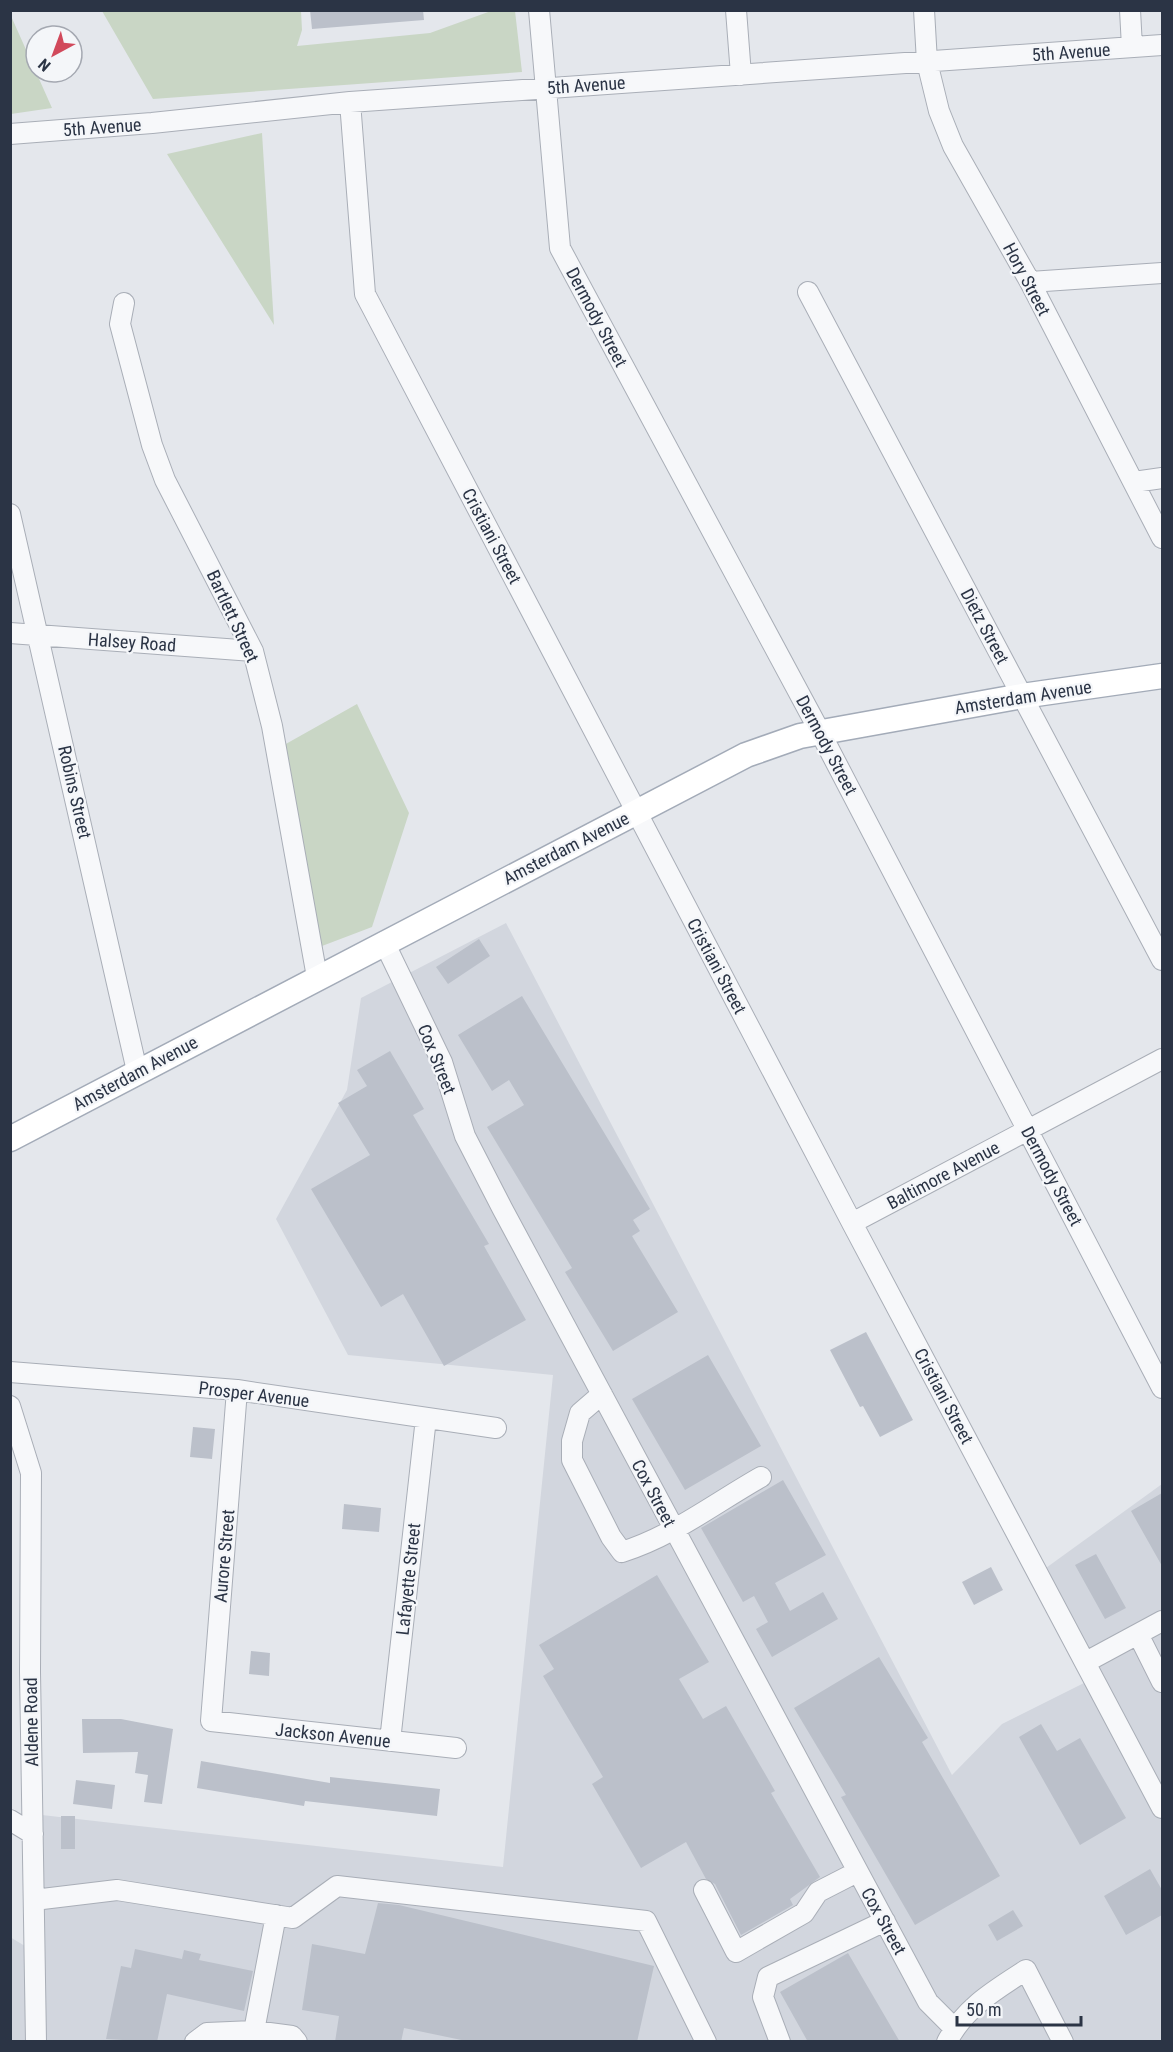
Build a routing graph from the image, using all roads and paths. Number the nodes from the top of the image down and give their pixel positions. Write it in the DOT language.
graph roads {
  1 [pos="539,10"];
  2 [pos="736,10"];
  3 [pos="924,10"];
  4 [pos="1130,10"];
  5 [pos="1162,45"];
  6 [pos="1132,47"];
  7 [pos="927,62"];
  8 [pos="741,75"];
  9 [pos="545,88"];
  10 [pos="350,102"];
  11 [pos="10,134"];
  12 [pos="1162,273"];
  13 [pos="1029,282"];
  14 [pos="808,292"];
  15 [pos="124,303"];
  16 [pos="1162,478"];
  17 [pos="1134,482"];
  18 [pos="10,514"];
  19 [pos="1162,538"];
  20 [pos="10,633"];
  21 [pos="39,635"];
  22 [pos="253,651"];
  23 [pos="1162,676"];
  24 [pos="1022,696"];
  25 [pos="820,732"];
  26 [pos="637,812"];
  27 [pos="384,942"];
  28 [pos="1162,960"];
  29 [pos="317,977"];
  30 [pos="1162,1059"];
  31 [pos="137,1071"];
  32 [pos="1028,1130"];
  33 [pos="10,1139"];
  34 [pos="852,1223"];
  35 [pos="10,1372"];
  36 [pos="1162,1388"];
  37 [pos="237,1390"];
  38 [pos="602,1394"];
  39 [pos="10,1407"];
  40 [pos="426,1418"];
  41 [pos="496,1428"];
  42 [pos="761,1477"];
  43 [pos="674,1530"];
  44 [pos="1162,1621"];
  45 [pos="1138,1634"];
  46 [pos="1086,1662"];
  47 [pos="1162,1682"];
  48 [pos="211,1721"];
  49 [pos="390,1741"];
  50 [pos="456,1748"];
  51 [pos="1162,1808"];
  52 [pos="10,1820"];
  53 [pos="33,1834"];
  54 [pos="857,1872"];
  55 [pos="704,1890"];
  56 [pos="34,1900"];
  57 [pos="276,1915"];
  58 [pos="885,1921"];
  59 [pos="254,2031"];
  60 [pos="950,2035"];
  61 [pos="36,2042"];
  62 [pos="195,2042"];
  63 [pos="297,2042"];
  64 [pos="706,2042"];
  65 [pos="780,2042"];
  66 [pos="1063,2042"];
  1 -- 9 [label="street, Dermody Street"];
  2 -- 8 [label="street"];
  3 -- 7 [label="street, Hory Street"];
  4 -- 6 [label="street"];
  5 -- 6 [label="street, 5th Avenue"];
  6 -- 7 [label="street, 5th Avenue"];
  7 -- 8 [label="street, 5th Avenue"];
  7 -- 13 [label="street, Hory Street"];
  8 -- 9 [label="street, 5th Avenue"];
  9 -- 10 [label="street, 5th Avenue"];
  9 -- 25 [label="street, Dermody Street"];
  10 -- 11 [label="street, 5th Avenue"];
  10 -- 26 [label="street, Cristiani Street"];
  12 -- 13 [label="street"];
  13 -- 17 [label="street, Hory Street"];
  14 -- 24 [label="street, Dietz Street"];
  15 -- 22 [label="street, Bartlett Street"];
  16 -- 17 [label="street"];
  17 -- 19 [label="street, Hory Street"];
  18 -- 21 [label="street, Robins Street"];
  20 -- 21 [label="street, Halsey Road"];
  21 -- 22 [label="street, Halsey Road"];
  21 -- 31 [label="street, Robins Street"];
  22 -- 29 [label="street, Bartlett Street"];
  23 -- 24 [label="main road, Amsterdam Avenue"];
  24 -- 25 [label="main road, Amsterdam Avenue"];
  24 -- 28 [label="street, Dietz Street"];
  25 -- 26 [label="main road, Amsterdam Avenue"];
  25 -- 32 [label="street, Dermody Street"];
  26 -- 27 [label="main road, Amsterdam Avenue"];
  26 -- 34 [label="street, Cristiani Street"];
  27 -- 29 [label="main road, Amsterdam Avenue"];
  27 -- 38 [label="street, Cox Street"];
  29 -- 31 [label="main road, Amsterdam Avenue"];
  30 -- 32 [label="street, Baltimore Avenue"];
  31 -- 33 [label="main road, Amsterdam Avenue"];
  32 -- 34 [label="street, Baltimore Avenue"];
  32 -- 36 [label="street, Dermody Street"];
  34 -- 46 [label="street, Cristiani Street"];
  35 -- 37 [label="street, Prosper Avenue"];
  37 -- 40 [label="street, Prosper Avenue"];
  37 -- 48 [label="street, Aurore Street"];
  38 -- 43 [label="street, Cox Street"];
  38 -- 43 [label="street"];
  39 -- 53 [label="street, Aldene Road"];
  40 -- 41 [label="street, Prosper Avenue"];
  40 -- 49 [label="street, Lafayette Street"];
  42 -- 43 [label="street"];
  43 -- 54 [label="street, Cox Street"];
  44 -- 45 [label="street"];
  45 -- 46 [label="street"];
  45 -- 47 [label="street"];
  46 -- 51 [label="street, Cristiani Street"];
  48 -- 49 [label="street, Jackson Avenue"];
  49 -- 50 [label="street, Jackson Avenue"];
  52 -- 53 [label="street"];
  53 -- 56 [label="street, Aldene Road"];
  54 -- 55 [label="street"];
  54 -- 58 [label="street, Cox Street"];
  56 -- 57 [label="street"];
  56 -- 61 [label="street, Aldene Road"];
  57 -- 59 [label="street"];
  57 -- 64 [label="street"];
  58 -- 60 [label="street, Cox Street"];
  58 -- 65 [label="street"];
  59 -- 62 [label="street"];
  59 -- 63 [label="street"];
  60 -- 66 [label="street"];
}
